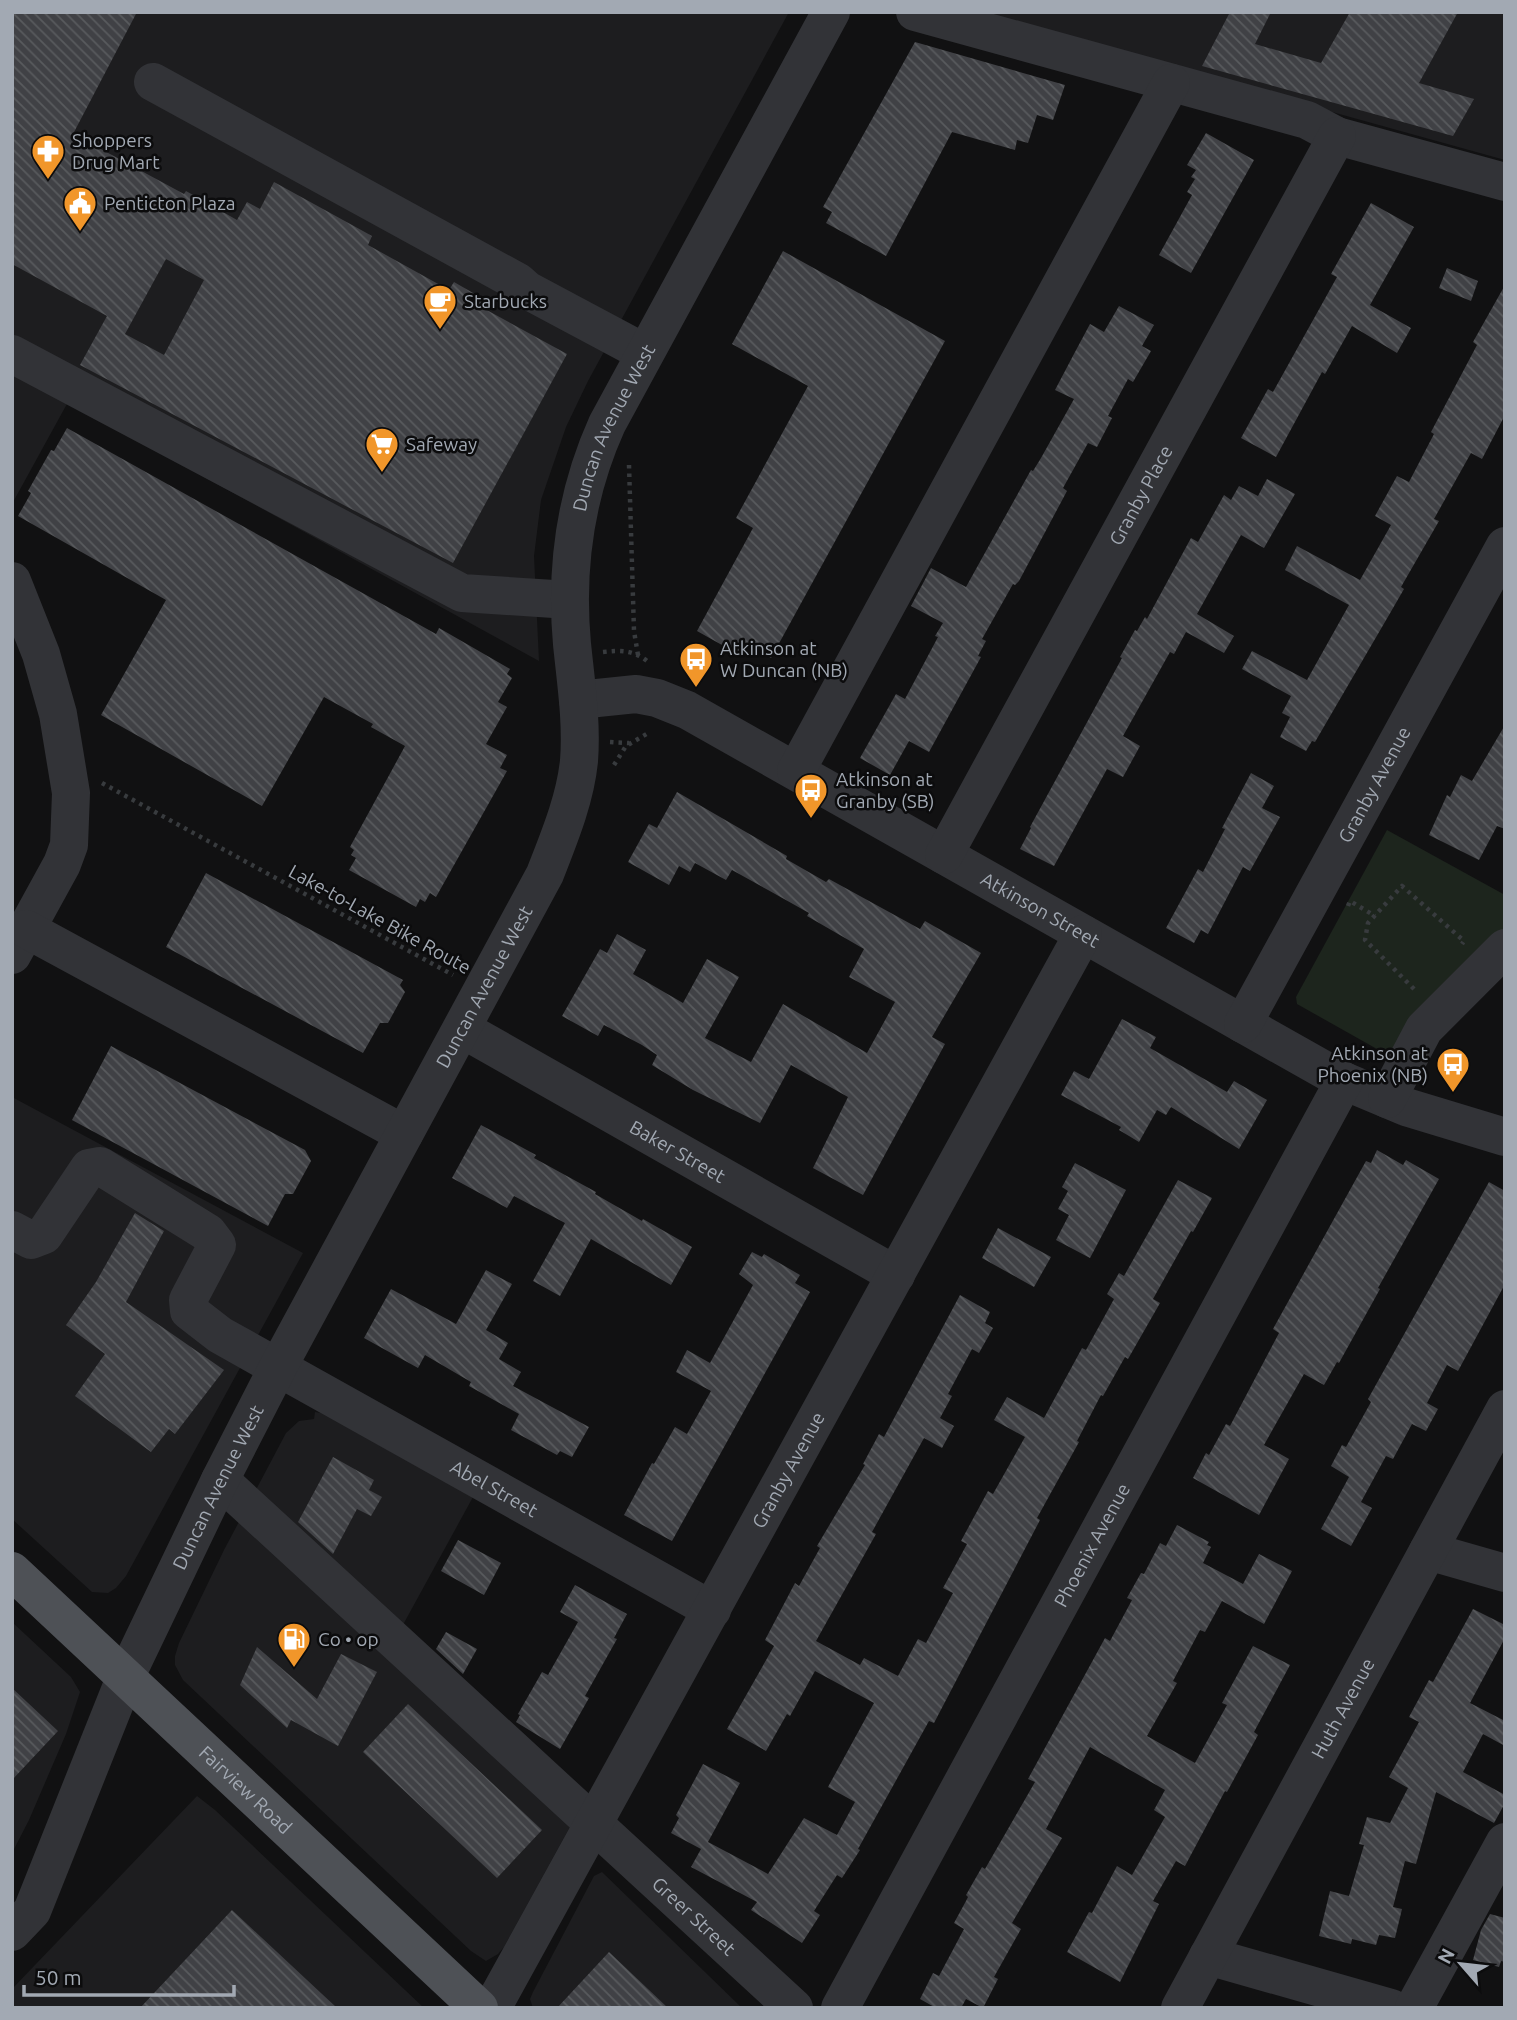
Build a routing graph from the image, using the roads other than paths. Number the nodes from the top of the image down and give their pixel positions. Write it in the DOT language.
graph roads {
  1 [pos="831,12"];
  2 [pos="915,12"];
  3 [pos="153,82"];
  4 [pos="1171,83"];
  5 [pos="1337,136"];
  6 [pos="1502,174"];
  7 [pos="645,353"];
  8 [pos="12,354"];
  9 [pos="1505,546"];
  10 [pos="12,581"];
  11 [pos="569,600"];
  12 [pos="578,700"];
  13 [pos="796,771"];
  14 [pos="944,855"];
  15 [pos="1083,934"];
  16 [pos="19,942"];
  17 [pos="1505,948"];
  18 [pos="1243,1024"];
  19 [pos="462,1028"];
  20 [pos="1344,1081"];
  21 [pos="1387,1099"];
  22 [pos="404,1134"];
  23 [pos="1505,1137"];
  24 [pos="12,1230"];
  25 [pos="896,1275"];
  26 [pos="278,1367"];
  27 [pos="1505,1409"];
  28 [pos="220,1480"];
  29 [pos="1428,1551"];
  30 [pos="12,1571"];
  31 [pos="1505,1573"];
  32 [pos="712,1610"];
  33 [pos="125,1678"];
  34 [pos="594,1822"];
  35 [pos="1505,1842"];
  36 [pos="12,1932"];
  37 [pos="1208,1956"];
  38 [pos="479,2008"];
  39 [pos="492,2008"];
  40 [pos="794,2008"];
  41 [pos="840,2008"];
  42 [pos="1180,2008"];
  43 [pos="1391,2008"];
  44 [pos="1414,2008"];
  1 -- 7 [label="street, Duncan Avenue West"];
  2 -- 4 [label="street"];
  3 -- 7 [label="street"];
  4 -- 5 [label="street"];
  4 -- 13 [label="street"];
  5 -- 6 [label="street"];
  5 -- 14 [label="street, Granby Place"];
  7 -- 11 [label="street, Duncan Avenue West"];
  8 -- 11 [label="street"];
  9 -- 18 [label="street, Granby Avenue"];
  10 -- 16 [label="street"];
  11 -- 12 [label="street, Duncan Avenue West"];
  12 -- 13 [label="street, Atkinson Street"];
  12 -- 19 [label="street, Duncan Avenue West"];
  13 -- 14 [label="street, Atkinson Street"];
  14 -- 15 [label="street, Atkinson Street"];
  15 -- 18 [label="street, Atkinson Street"];
  15 -- 25 [label="street, Granby Avenue"];
  16 -- 22 [label="street"];
  17 -- 21 [label="street"];
  18 -- 20 [label="street, Atkinson Street"];
  19 -- 22 [label="street, Duncan Avenue West"];
  19 -- 25 [label="street, Baker Street"];
  20 -- 21 [label="street, Atkinson Street"];
  20 -- 41 [label="street, Phoenix Avenue"];
  21 -- 23 [label="street, Atkinson Street"];
  22 -- 26 [label="street, Duncan Avenue West"];
  24 -- 26 [label="street, Abel Street"];
  25 -- 32 [label="street, Granby Avenue"];
  26 -- 28 [label="street, Duncan Avenue West"];
  26 -- 32 [label="street, Abel Street"];
  27 -- 29 [label="street, Huth Avenue"];
  28 -- 33 [label="street, Duncan Avenue West"];
  28 -- 34 [label="street, Greer Street"];
  29 -- 31 [label="street"];
  29 -- 37 [label="street, Huth Avenue"];
  30 -- 33 [label="main road, Fairview Road"];
  32 -- 34 [label="street, Granby Avenue"];
  33 -- 36 [label="street, Duncan Avenue West"];
  33 -- 38 [label="main road, Fairview Road"];
  34 -- 39 [label="street, Granby Avenue"];
  34 -- 40 [label="street, Greer Street"];
  35 -- 44 [label="street"];
  37 -- 42 [label="street, Huth Avenue"];
  37 -- 43 [label="street"];
}
